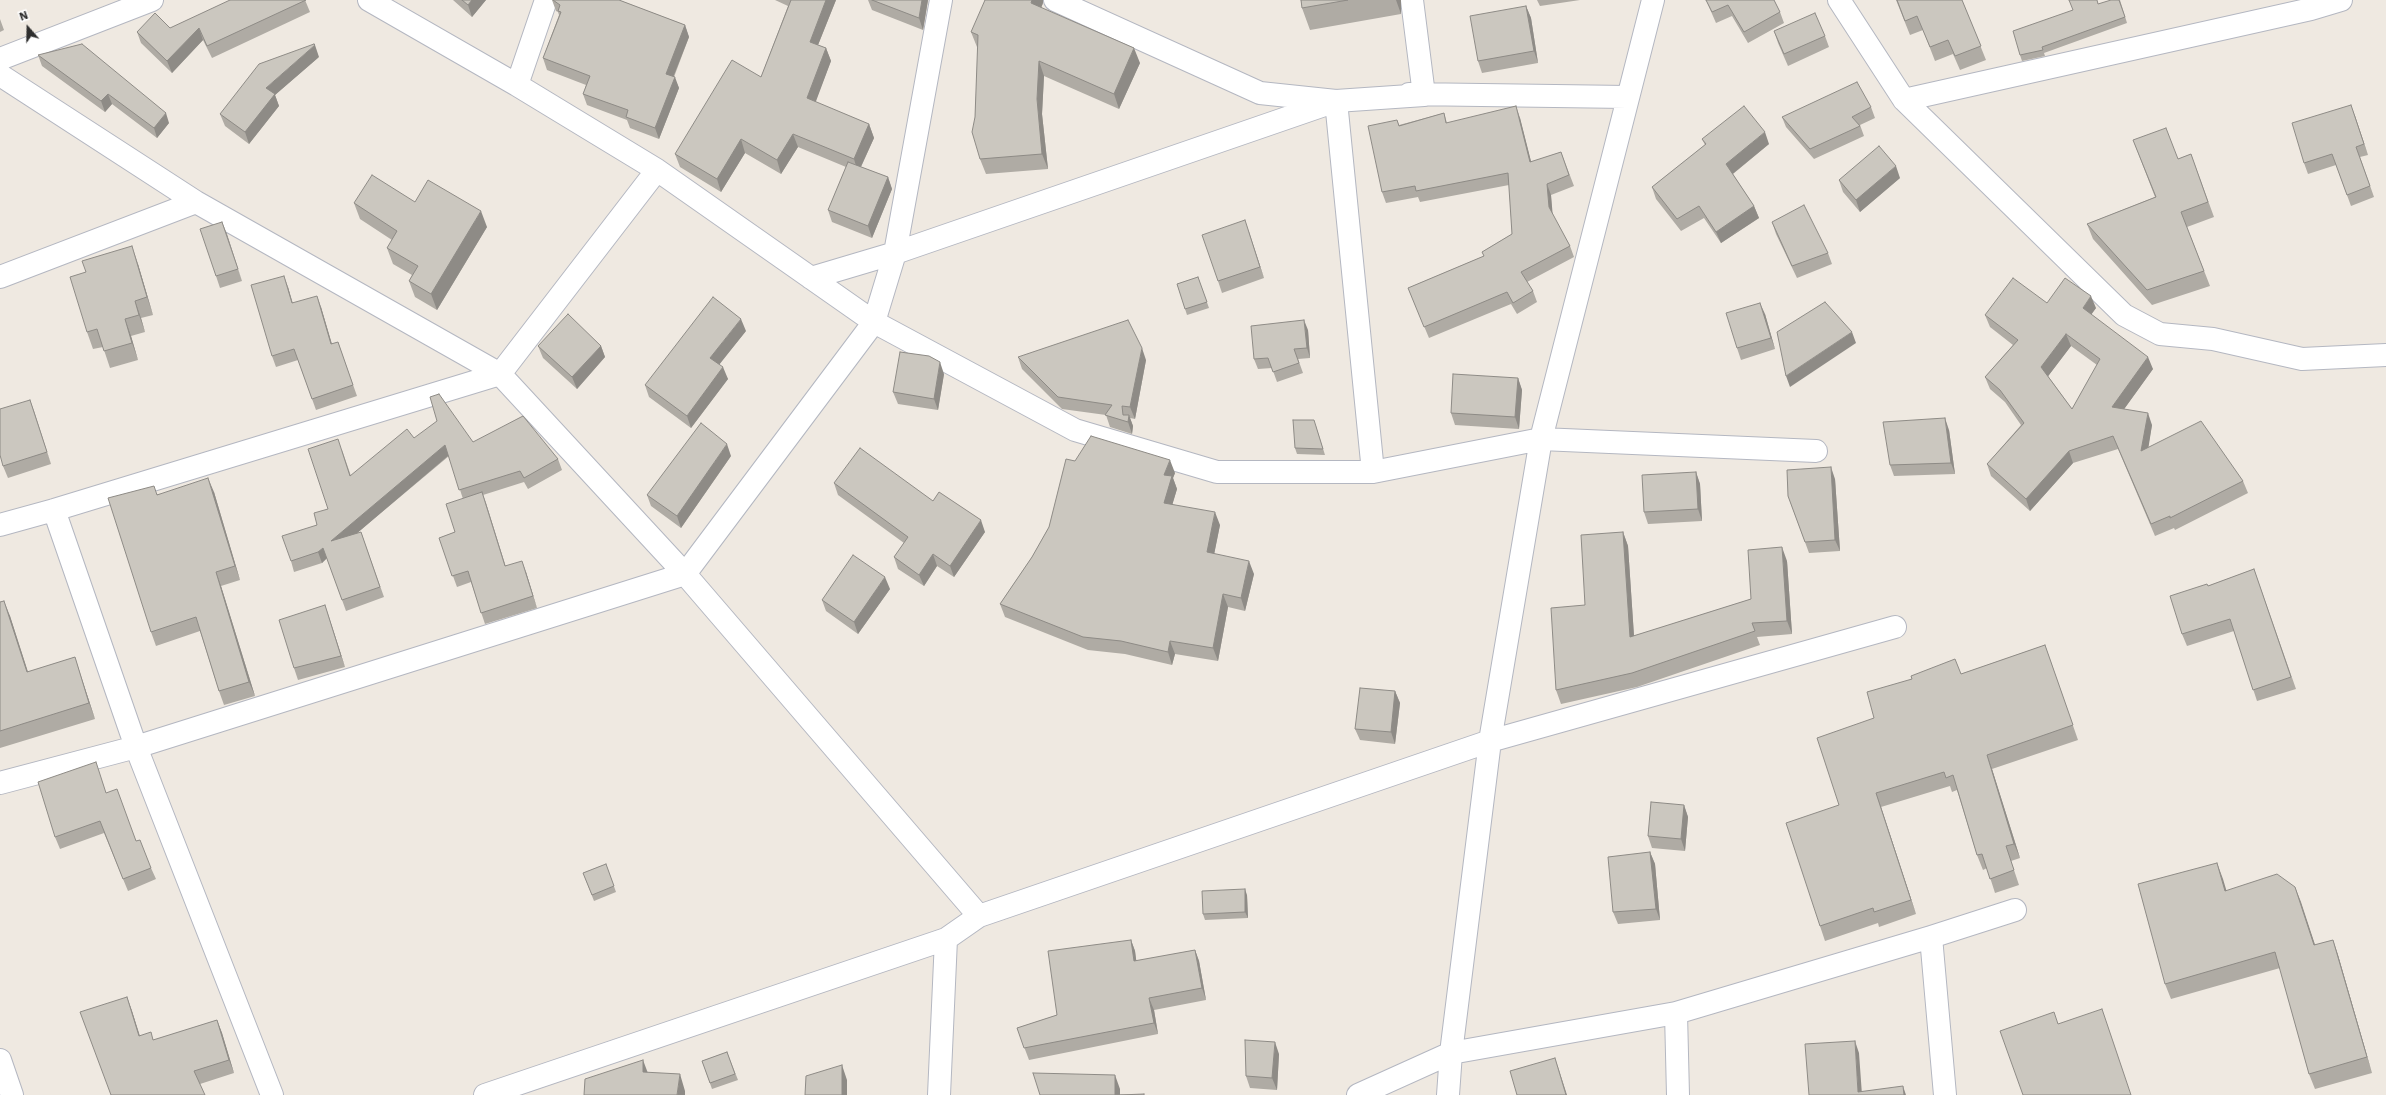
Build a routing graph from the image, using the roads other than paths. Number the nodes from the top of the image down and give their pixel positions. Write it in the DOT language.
graph roads {
  1 [pos="152,0"];
  2 [pos="369,0"];
  3 [pos="546,0"];
  4 [pos="941,0"];
  5 [pos="1055,0"];
  6 [pos="1412,0"];
  7 [pos="1653,0"];
  8 [pos="1840,0"];
  9 [pos="2341,0"];
  10 [pos="2310,4"];
  11 [pos="0,59"];
  12 [pos="0,75"];
  13 [pos="517,84"];
  14 [pos="1260,93"];
  15 [pos="1424,94"];
  16 [pos="1627,97"];
  17 [pos="1904,100"];
  18 [pos="1336,101"];
  19 [pos="657,170"];
  20 [pos="196,202"];
  21 [pos="894,253"];
  22 [pos="0,277"];
  23 [pos="811,278"];
  24 [pos="874,322"];
  25 [pos="2386,355"];
  26 [pos="500,374"];
  27 [pos="1541,438"];
  28 [pos="1816,451"];
  29 [pos="1372,472"];
  30 [pos="54,510"];
  31 [pos="0,525"];
  32 [pos="685,574"];
  33 [pos="1895,627"];
  34 [pos="1490,741"];
  35 [pos="136,747"];
  36 [pos="0,783"];
  37 [pos="2015,910"];
  38 [pos="979,916"];
  39 [pos="1931,937"];
  40 [pos="946,939"];
  41 [pos="1676,1013"];
  42 [pos="1451,1054"];
  43 [pos="0,1060"];
  44 [pos="12,1095"];
  45 [pos="272,1095"];
  46 [pos="485,1095"];
  47 [pos="939,1095"];
  48 [pos="1358,1095"];
  49 [pos="1448,1095"];
  50 [pos="1678,1095"];
  51 [pos="1945,1095"];
  1 -- 11 [label="street"];
  2 -- 13 [label="street"];
  3 -- 13 [label="street"];
  4 -- 21 [label="street"];
  5 -- 14 [label="street"];
  6 -- 15 [label="street"];
  7 -- 16 [label="street"];
  8 -- 17 [label="street"];
  9 -- 10 [label="street"];
  10 -- 17 [label="street"];
  12 -- 20 [label="street"];
  13 -- 19 [label="street"];
  14 -- 15 [label="street"];
  14 -- 18 [label="street"];
  15 -- 16 [label="street"];
  15 -- 18 [label="street"];
  16 -- 27 [label="street"];
  17 -- 25 [label="street"];
  18 -- 21 [label="street"];
  18 -- 29 [label="street"];
  19 -- 23 [label="street"];
  19 -- 26 [label="street"];
  20 -- 22 [label="street"];
  20 -- 26 [label="street"];
  21 -- 23 [label="street"];
  21 -- 24 [label="street"];
  23 -- 24 [label="street"];
  24 -- 29 [label="street"];
  24 -- 32 [label="street"];
  26 -- 30 [label="street"];
  26 -- 32 [label="street"];
  27 -- 28 [label="street"];
  27 -- 29 [label="street"];
  27 -- 34 [label="street"];
  30 -- 31 [label="street"];
  30 -- 35 [label="street"];
  32 -- 35 [label="street"];
  32 -- 38 [label="street"];
  33 -- 34 [label="street"];
  34 -- 38 [label="street"];
  34 -- 42 [label="street"];
  35 -- 36 [label="street"];
  35 -- 45 [label="street"];
  37 -- 39 [label="street"];
  38 -- 40 [label="street"];
  39 -- 41 [label="street"];
  39 -- 51 [label="street"];
  40 -- 46 [label="street"];
  40 -- 47 [label="street"];
  41 -- 42 [label="street"];
  41 -- 50 [label="street"];
  42 -- 48 [label="street"];
  42 -- 49 [label="street"];
  43 -- 44 [label="street"];
}
